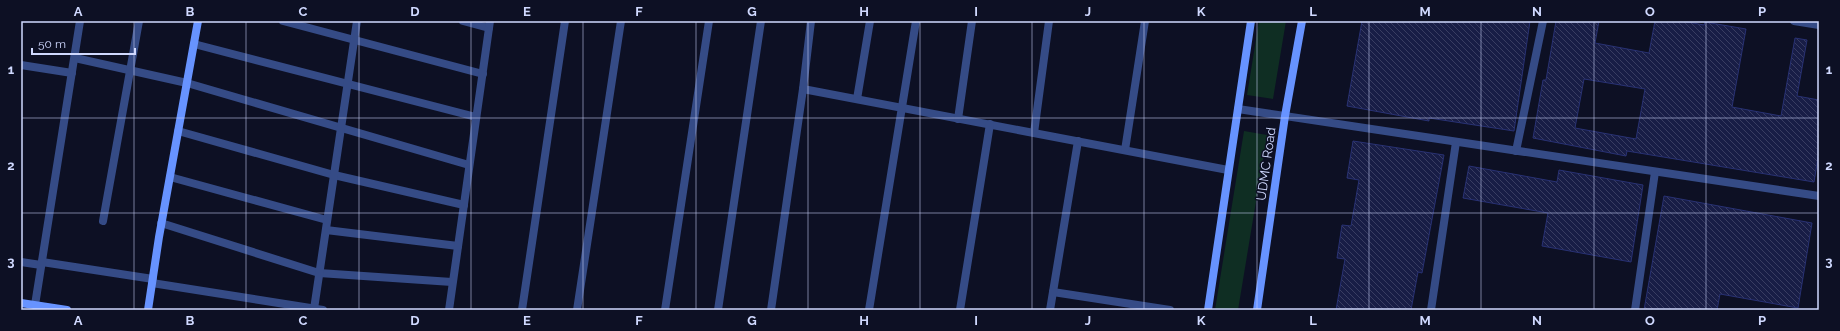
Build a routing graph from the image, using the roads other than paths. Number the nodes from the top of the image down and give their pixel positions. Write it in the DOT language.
graph roads {
  1 [pos="80,21"];
  2 [pos="139,21"];
  3 [pos="198,21"];
  4 [pos="284,21"];
  5 [pos="357,21"];
  6 [pos="463,21"];
  7 [pos="565,21"];
  8 [pos="621,21"];
  9 [pos="709,21"];
  10 [pos="761,21"];
  11 [pos="811,21"];
  12 [pos="870,21"];
  13 [pos="916,21"];
  14 [pos="972,21"];
  15 [pos="1049,21"];
  16 [pos="1145,21"];
  17 [pos="1251,21"];
  18 [pos="1302,21"];
  19 [pos="1543,21"];
  20 [pos="1794,21"];
  21 [pos="490,25"];
  22 [pos="1819,25"];
  23 [pos="354,40"];
  24 [pos="194,44"];
  25 [pos="75,58"];
  26 [pos="21,65"];
  27 [pos="130,71"];
  28 [pos="72,73"];
  29 [pos="483,74"];
  30 [pos="187,83"];
  31 [pos="347,84"];
  32 [pos="803,89"];
  33 [pos="857,99"];
  34 [pos="901,108"];
  35 [pos="1238,109"];
  36 [pos="1286,116"];
  37 [pos="476,117"];
  38 [pos="958,119"];
  39 [pos="990,124"];
  40 [pos="340,128"];
  41 [pos="178,131"];
  42 [pos="1034,133"];
  43 [pos="1078,141"];
  44 [pos="1456,142"];
  45 [pos="1125,150"];
  46 [pos="1516,151"];
  47 [pos="469,165"];
  48 [pos="1228,170"];
  49 [pos="1655,172"];
  50 [pos="334,175"];
  51 [pos="170,177"];
  52 [pos="1819,196"];
  53 [pos="464,205"];
  54 [pos="327,220"];
  55 [pos="103,221"];
  56 [pos="161,223"];
  57 [pos="326,230"];
  58 [pos="458,246"];
  59 [pos="21,262"];
  60 [pos="42,264"];
  61 [pos="320,273"];
  62 [pos="153,281"];
  63 [pos="452,282"];
  64 [pos="1053,292"];
  65 [pos="21,303"];
  66 [pos="35,305"];
  67 [pos="314,309"];
  68 [pos="67,310"];
  69 [pos="148,310"];
  70 [pos="323,310"];
  71 [pos="449,310"];
  72 [pos="522,310"];
  73 [pos="577,310"];
  74 [pos="665,310"];
  75 [pos="718,310"];
  76 [pos="772,310"];
  77 [pos="869,310"];
  78 [pos="960,310"];
  79 [pos="1050,310"];
  80 [pos="1170,310"];
  81 [pos="1208,310"];
  82 [pos="1257,310"];
  83 [pos="1431,310"];
  84 [pos="1635,310"];
  1 -- 25 [label="street"];
  2 -- 27 [label="street"];
  3 -- 24 [label="main road"];
  4 -- 23 [label="street"];
  5 -- 23 [label="street"];
  6 -- 21 [label="street"];
  7 -- 72 [label="street"];
  8 -- 73 [label="street"];
  9 -- 74 [label="street"];
  10 -- 75 [label="street"];
  11 -- 32 [label="street"];
  12 -- 33 [label="street"];
  13 -- 34 [label="street"];
  14 -- 38 [label="street"];
  15 -- 42 [label="street"];
  16 -- 45 [label="street"];
  17 -- 35 [label="main road"];
  18 -- 36 [label="main road, UDMC Road"];
  19 -- 46 [label="street"];
  20 -- 22 [label="street"];
  21 -- 29 [label="street"];
  23 -- 29 [label="street"];
  23 -- 31 [label="street"];
  24 -- 30 [label="main road"];
  24 -- 31 [label="street"];
  25 -- 27 [label="street"];
  25 -- 28 [label="street"];
  26 -- 28 [label="street"];
  27 -- 30 [label="street"];
  27 -- 55 [label="street"];
  28 -- 60 [label="street"];
  29 -- 37 [label="street"];
  30 -- 40 [label="street"];
  30 -- 41 [label="main road"];
  31 -- 37 [label="street"];
  31 -- 40 [label="street"];
  32 -- 33 [label="street"];
  32 -- 76 [label="street"];
  33 -- 34 [label="street"];
  34 -- 38 [label="street"];
  34 -- 77 [label="street"];
  35 -- 36 [label="street"];
  35 -- 48 [label="main road"];
  36 -- 44 [label="street"];
  36 -- 82 [label="main road, UDMC Road"];
  37 -- 47 [label="street"];
  38 -- 39 [label="street"];
  39 -- 42 [label="street"];
  39 -- 78 [label="street"];
  40 -- 47 [label="street"];
  40 -- 50 [label="street"];
  41 -- 50 [label="street"];
  41 -- 51 [label="main road"];
  42 -- 43 [label="street"];
  43 -- 45 [label="street"];
  43 -- 64 [label="street"];
  44 -- 46 [label="street"];
  44 -- 83 [label="street"];
  45 -- 48 [label="street"];
  46 -- 49 [label="street"];
  47 -- 53 [label="street"];
  48 -- 81 [label="main road"];
  49 -- 52 [label="street"];
  49 -- 84 [label="street"];
  50 -- 53 [label="street"];
  50 -- 54 [label="street"];
  51 -- 54 [label="street"];
  51 -- 56 [label="main road"];
  53 -- 58 [label="street"];
  54 -- 57 [label="street"];
  56 -- 61 [label="street"];
  56 -- 62 [label="main road"];
  57 -- 58 [label="street"];
  57 -- 61 [label="street"];
  58 -- 63 [label="street"];
  59 -- 60 [label="street"];
  60 -- 62 [label="street"];
  60 -- 66 [label="street"];
  61 -- 63 [label="street"];
  61 -- 67 [label="street"];
  62 -- 67 [label="street"];
  62 -- 69 [label="main road"];
  63 -- 71 [label="street"];
  64 -- 79 [label="street"];
  64 -- 80 [label="street"];
  65 -- 66 [label="main road"];
  66 -- 68 [label="main road"];
  67 -- 70 [label="street"];
}
